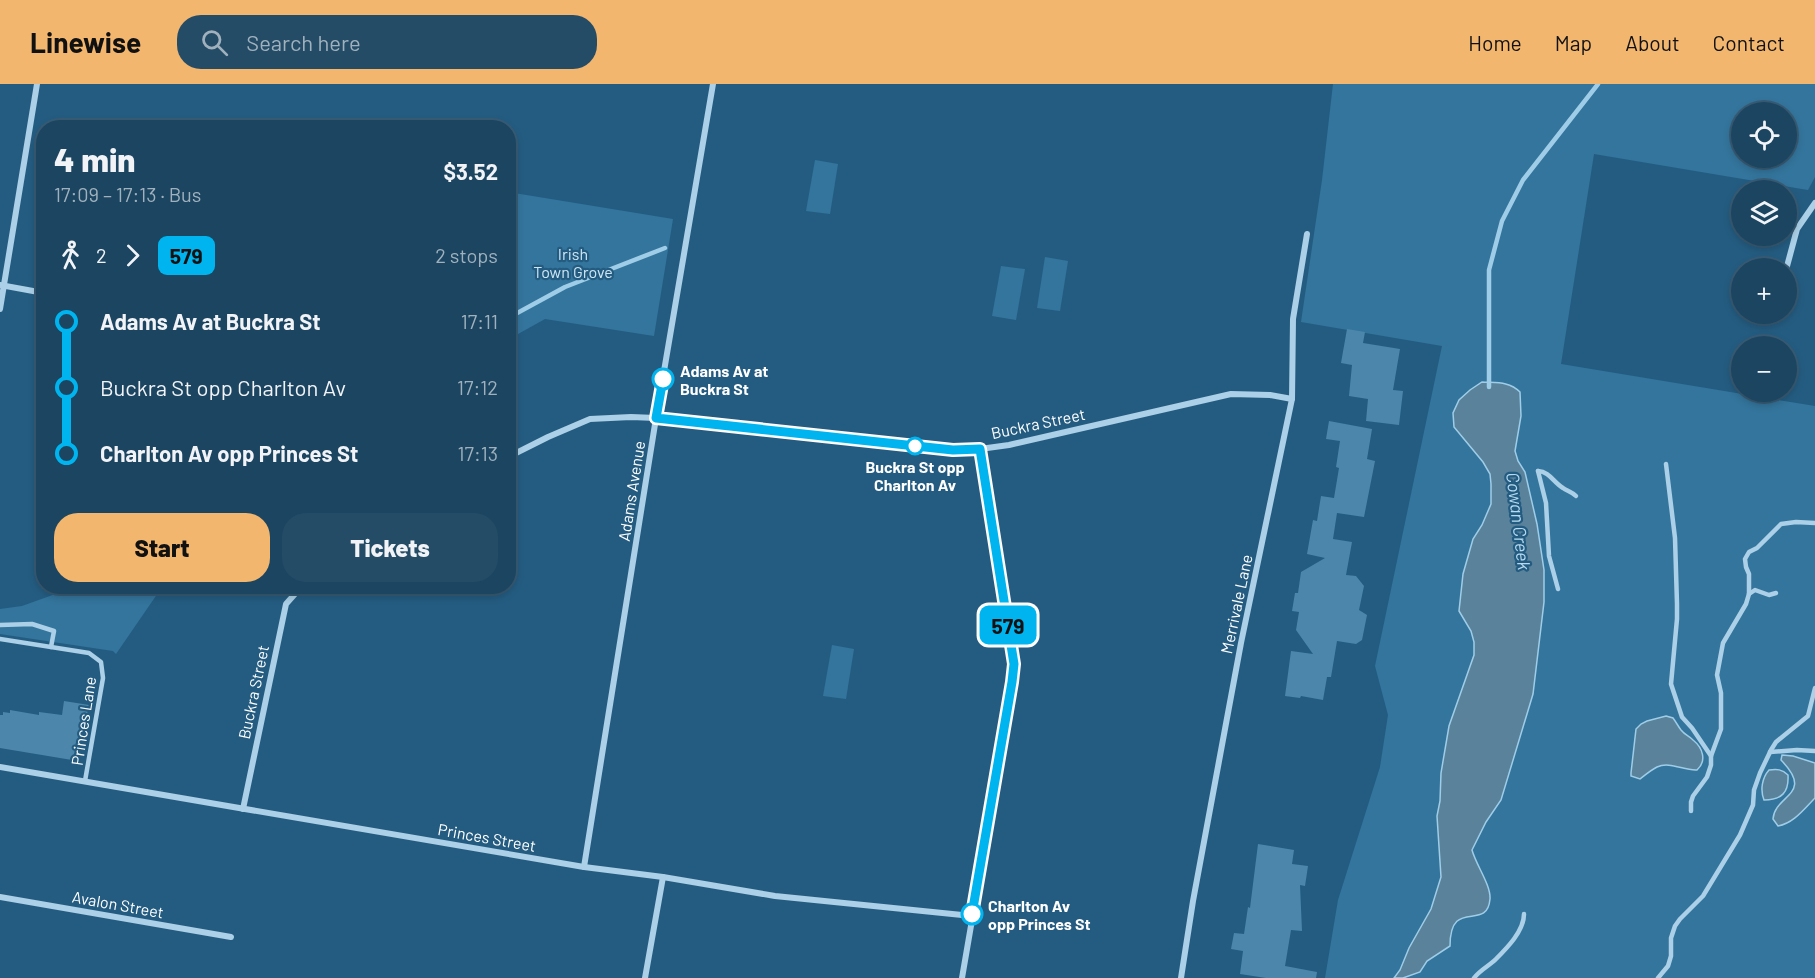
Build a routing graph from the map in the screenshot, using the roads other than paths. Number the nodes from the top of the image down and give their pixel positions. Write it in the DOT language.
graph roads {
  1 [pos="37,84"];
  2 [pos="713,84"];
  3 [pos="1815,203"];
  4 [pos="1307,234"];
  5 [pos="1789,258"];
  6 [pos="2,286"];
  7 [pos="36,292"];
  8 [pos="0,309"];
  9 [pos="1292,399"];
  10 [pos="656,418"];
  11 [pos="980,449"];
  12 [pos="516,453"];
  13 [pos="1666,464"];
  14 [pos="1576,496"];
  15 [pos="1815,523"];
  16 [pos="1558,589"];
  17 [pos="1776,593"];
  18 [pos="295,594"];
  19 [pos="1749,594"];
  20 [pos="0,625"];
  21 [pos="0,639"];
  22 [pos="51,646"];
  23 [pos="1815,688"];
  24 [pos="1815,751"];
  25 [pos="1770,752"];
  26 [pos="1711,756"];
  27 [pos="0,767"];
  28 [pos="85,781"];
  29 [pos="243,809"];
  30 [pos="1691,811"];
  31 [pos="584,867"];
  32 [pos="663,877"];
  33 [pos="0,897"];
  34 [pos="1524,915"];
  35 [pos="972,916"];
  36 [pos="231,937"];
  37 [pos="645,978"];
  38 [pos="962,978"];
  39 [pos="1181,978"];
  40 [pos="1474,978"];
  41 [pos="1658,978"];
  1 -- 6 [label="street"];
  2 -- 10 [label="street, Adams Avenue"];
  3 -- 5 [label="street"];
  4 -- 9 [label="street, Merrivale Lane"];
  6 -- 7 [label="street"];
  6 -- 8 [label="street"];
  9 -- 11 [label="street, Buckra Street"];
  9 -- 39 [label="street, Merrivale Lane"];
  10 -- 11 [label="street, Buckra Street"];
  10 -- 12 [label="street, Buckra Street"];
  10 -- 31 [label="street, Adams Avenue"];
  11 -- 35 [label="street"];
  13 -- 26 [label="lane"];
  14 -- 16 [label="lane"];
  15 -- 19 [label="lane"];
  17 -- 19 [label="lane"];
  18 -- 29 [label="street, Buckra Street"];
  19 -- 26 [label="lane"];
  20 -- 22 [label="lane"];
  21 -- 22 [label="lane, Princes Lane"];
  22 -- 28 [label="lane, Princes Lane"];
  23 -- 25 [label="lane"];
  24 -- 25 [label="lane"];
  25 -- 41 [label="lane"];
  26 -- 30 [label="lane"];
  27 -- 28 [label="street, Princes Street"];
  28 -- 29 [label="street, Princes Street"];
  29 -- 31 [label="street, Princes Street"];
  31 -- 32 [label="street, Princes Street"];
  32 -- 35 [label="street, Princes Street"];
  32 -- 37 [label="street"];
  33 -- 36 [label="street, Avalon Street"];
  34 -- 40 [label="lane"];
  35 -- 38 [label="street"];
}
